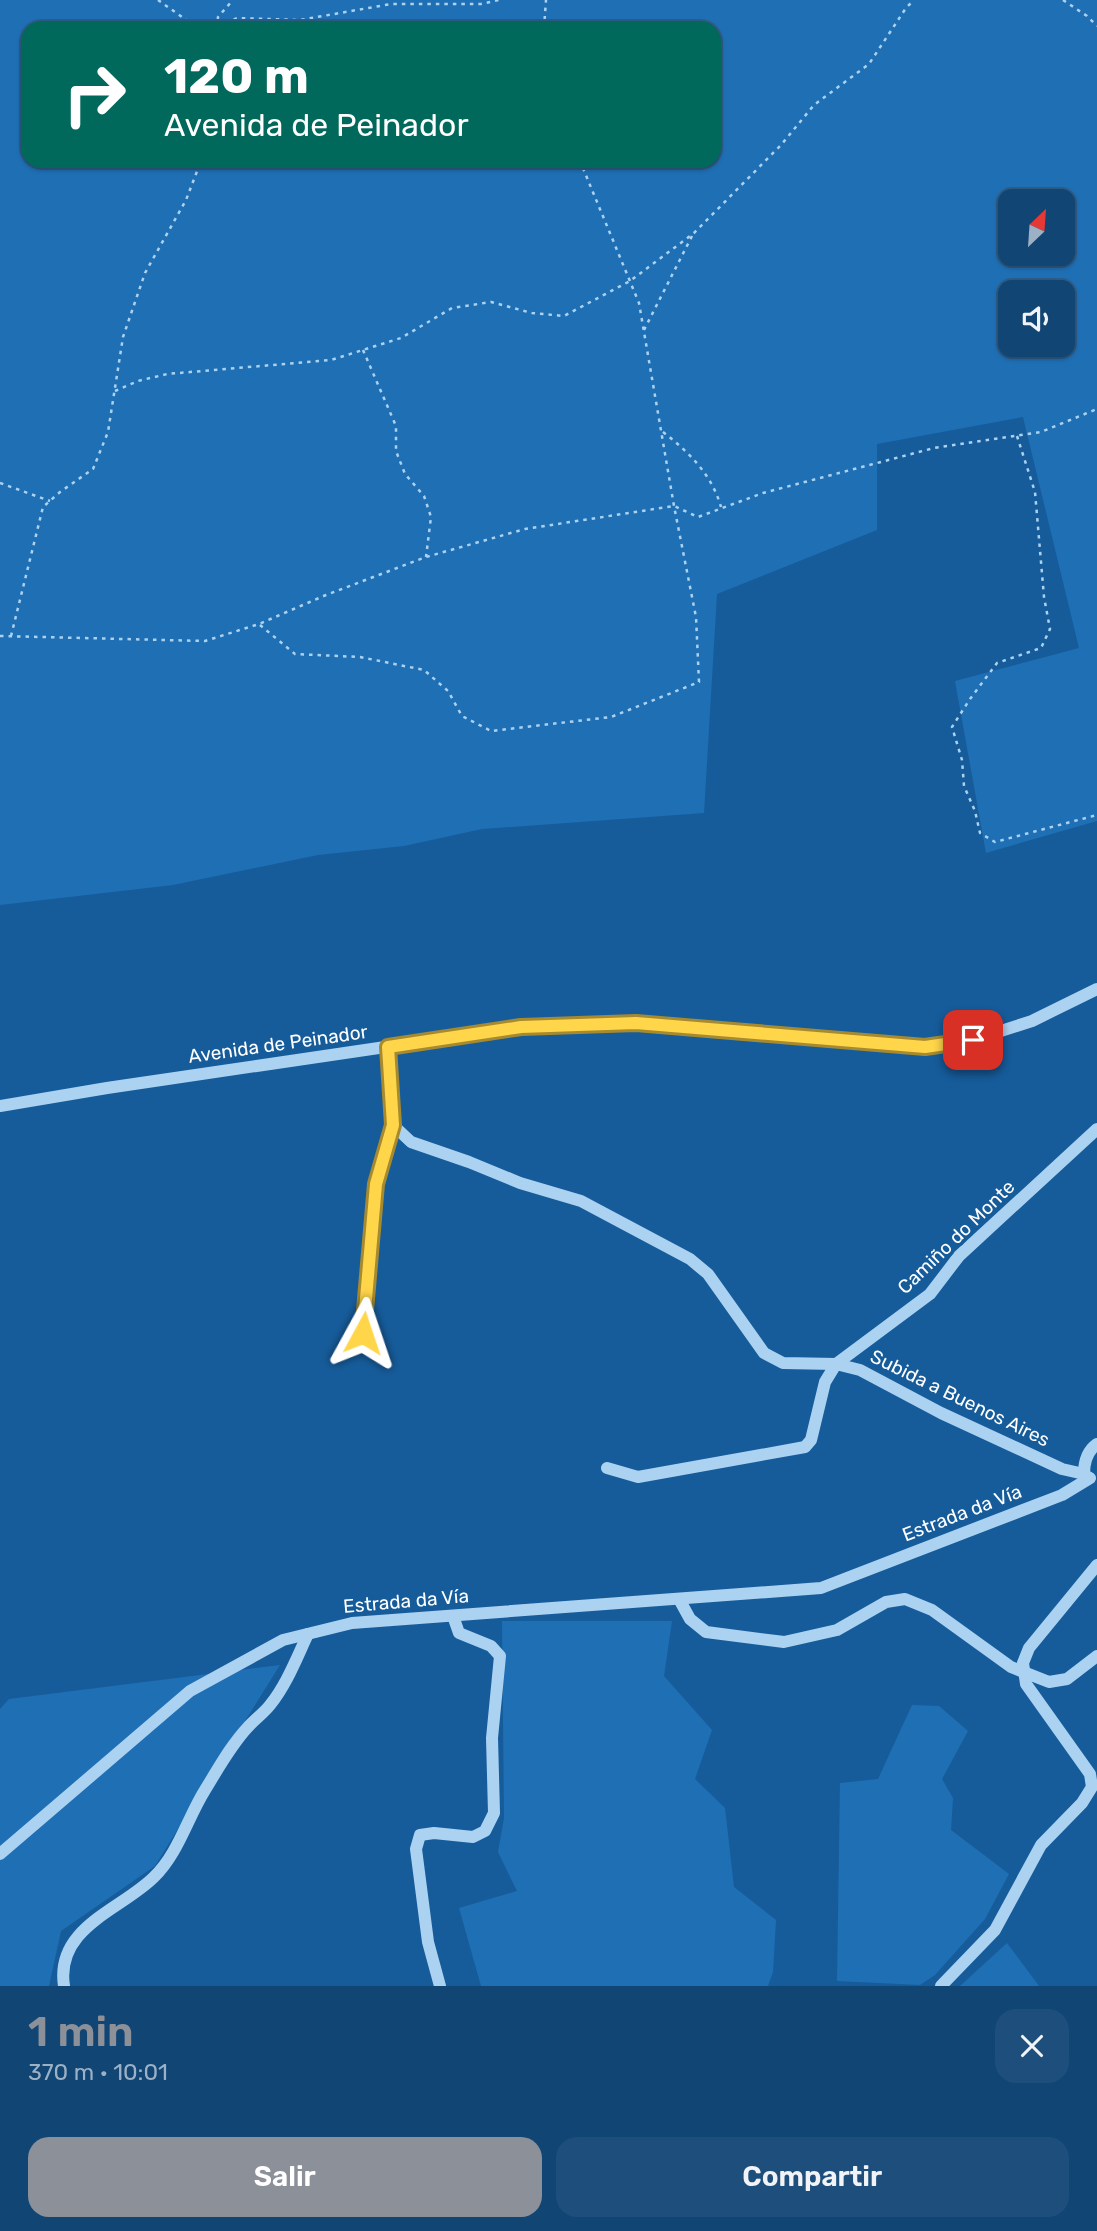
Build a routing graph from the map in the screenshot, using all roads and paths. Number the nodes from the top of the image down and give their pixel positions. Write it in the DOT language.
graph roads {
  1 [pos="158,0"];
  2 [pos="233,0"];
  3 [pos="499,0"];
  4 [pos="546,0"];
  5 [pos="914,0"];
  6 [pos="1063,0"];
  7 [pos="188,21"];
  8 [pos="218,21"];
  9 [pos="230,21"];
  10 [pos="544,21"];
  11 [pos="1097,26"];
  12 [pos="198,168"];
  13 [pos="583,168"];
  14 [pos="694,233"];
  15 [pos="630,281"];
  16 [pos="644,331"];
  17 [pos="363,350"];
  18 [pos="115,391"];
  19 [pos="1097,409"];
  20 [pos="661,431"];
  21 [pos="1017,436"];
  22 [pos="0,483"];
  23 [pos="50,501"];
  24 [pos="674,506"];
  25 [pos="721,508"];
  26 [pos="426,557"];
  27 [pos="259,624"];
  28 [pos="0,636"];
  29 [pos="11,636"];
  30 [pos="1097,815"];
  31 [pos="1097,989"];
  32 [pos="388,1047"];
  33 [pos="0,1106"];
  34 [pos="393,1125"];
  35 [pos="1097,1129"];
  36 [pos="363,1333"];
  37 [pos="836,1364"];
  38 [pos="1097,1444"];
  39 [pos="607,1468"];
  40 [pos="1090,1478"];
  41 [pos="1097,1565"];
  42 [pos="679,1599"];
  43 [pos="453,1616"];
  44 [pos="308,1634"];
  45 [pos="1097,1656"];
  46 [pos="1024,1673"];
  47 [pos="1095,1787"];
  48 [pos="0,1854"];
  49 [pos="64,1986"];
  50 [pos="440,1986"];
  51 [pos="942,1986"];
  1 -- 7 [label="path"];
  2 -- 8 [label="path"];
  3 -- 9 [label="path"];
  4 -- 10 [label="path"];
  5 -- 14 [label="path"];
  6 -- 11 [label="path"];
  12 -- 18 [label="path"];
  13 -- 15 [label="path"];
  14 -- 15 [label="path"];
  14 -- 16 [label="path"];
  15 -- 16 [label="path"];
  15 -- 17 [label="path"];
  16 -- 20 [label="path"];
  17 -- 18 [label="path"];
  17 -- 26 [label="path"];
  18 -- 23 [label="path"];
  19 -- 21 [label="path"];
  20 -- 24 [label="path"];
  20 -- 25 [label="path"];
  21 -- 25 [label="path"];
  21 -- 30 [label="path"];
  22 -- 23 [label="path"];
  23 -- 29 [label="path"];
  24 -- 25 [label="path"];
  24 -- 26 [label="path"];
  24 -- 27 [label="path"];
  26 -- 27 [label="path"];
  27 -- 29 [label="path"];
  28 -- 29 [label="path"];
  31 -- 32 [label="street, Avenida de Peinador"];
  32 -- 33 [label="street, Avenida de Peinador"];
  32 -- 34 [label="street"];
  34 -- 36 [label="street"];
  34 -- 37 [label="street, Subida a Buenos Aires"];
  35 -- 37 [label="street, Camiño do Monte"];
  37 -- 39 [label="street"];
  37 -- 40 [label="street, Subida a Buenos Aires"];
  38 -- 40 [label="street"];
  40 -- 42 [label="street, Estrada da Vía"];
  41 -- 46 [label="street"];
  42 -- 43 [label="street, Estrada da Vía"];
  42 -- 46 [label="street"];
  43 -- 44 [label="street, Estrada da Vía"];
  43 -- 50 [label="street"];
  44 -- 48 [label="street, Estrada da Vía"];
  44 -- 49 [label="street"];
  45 -- 46 [label="street"];
  46 -- 47 [label="street"];
  47 -- 51 [label="street"];
}
